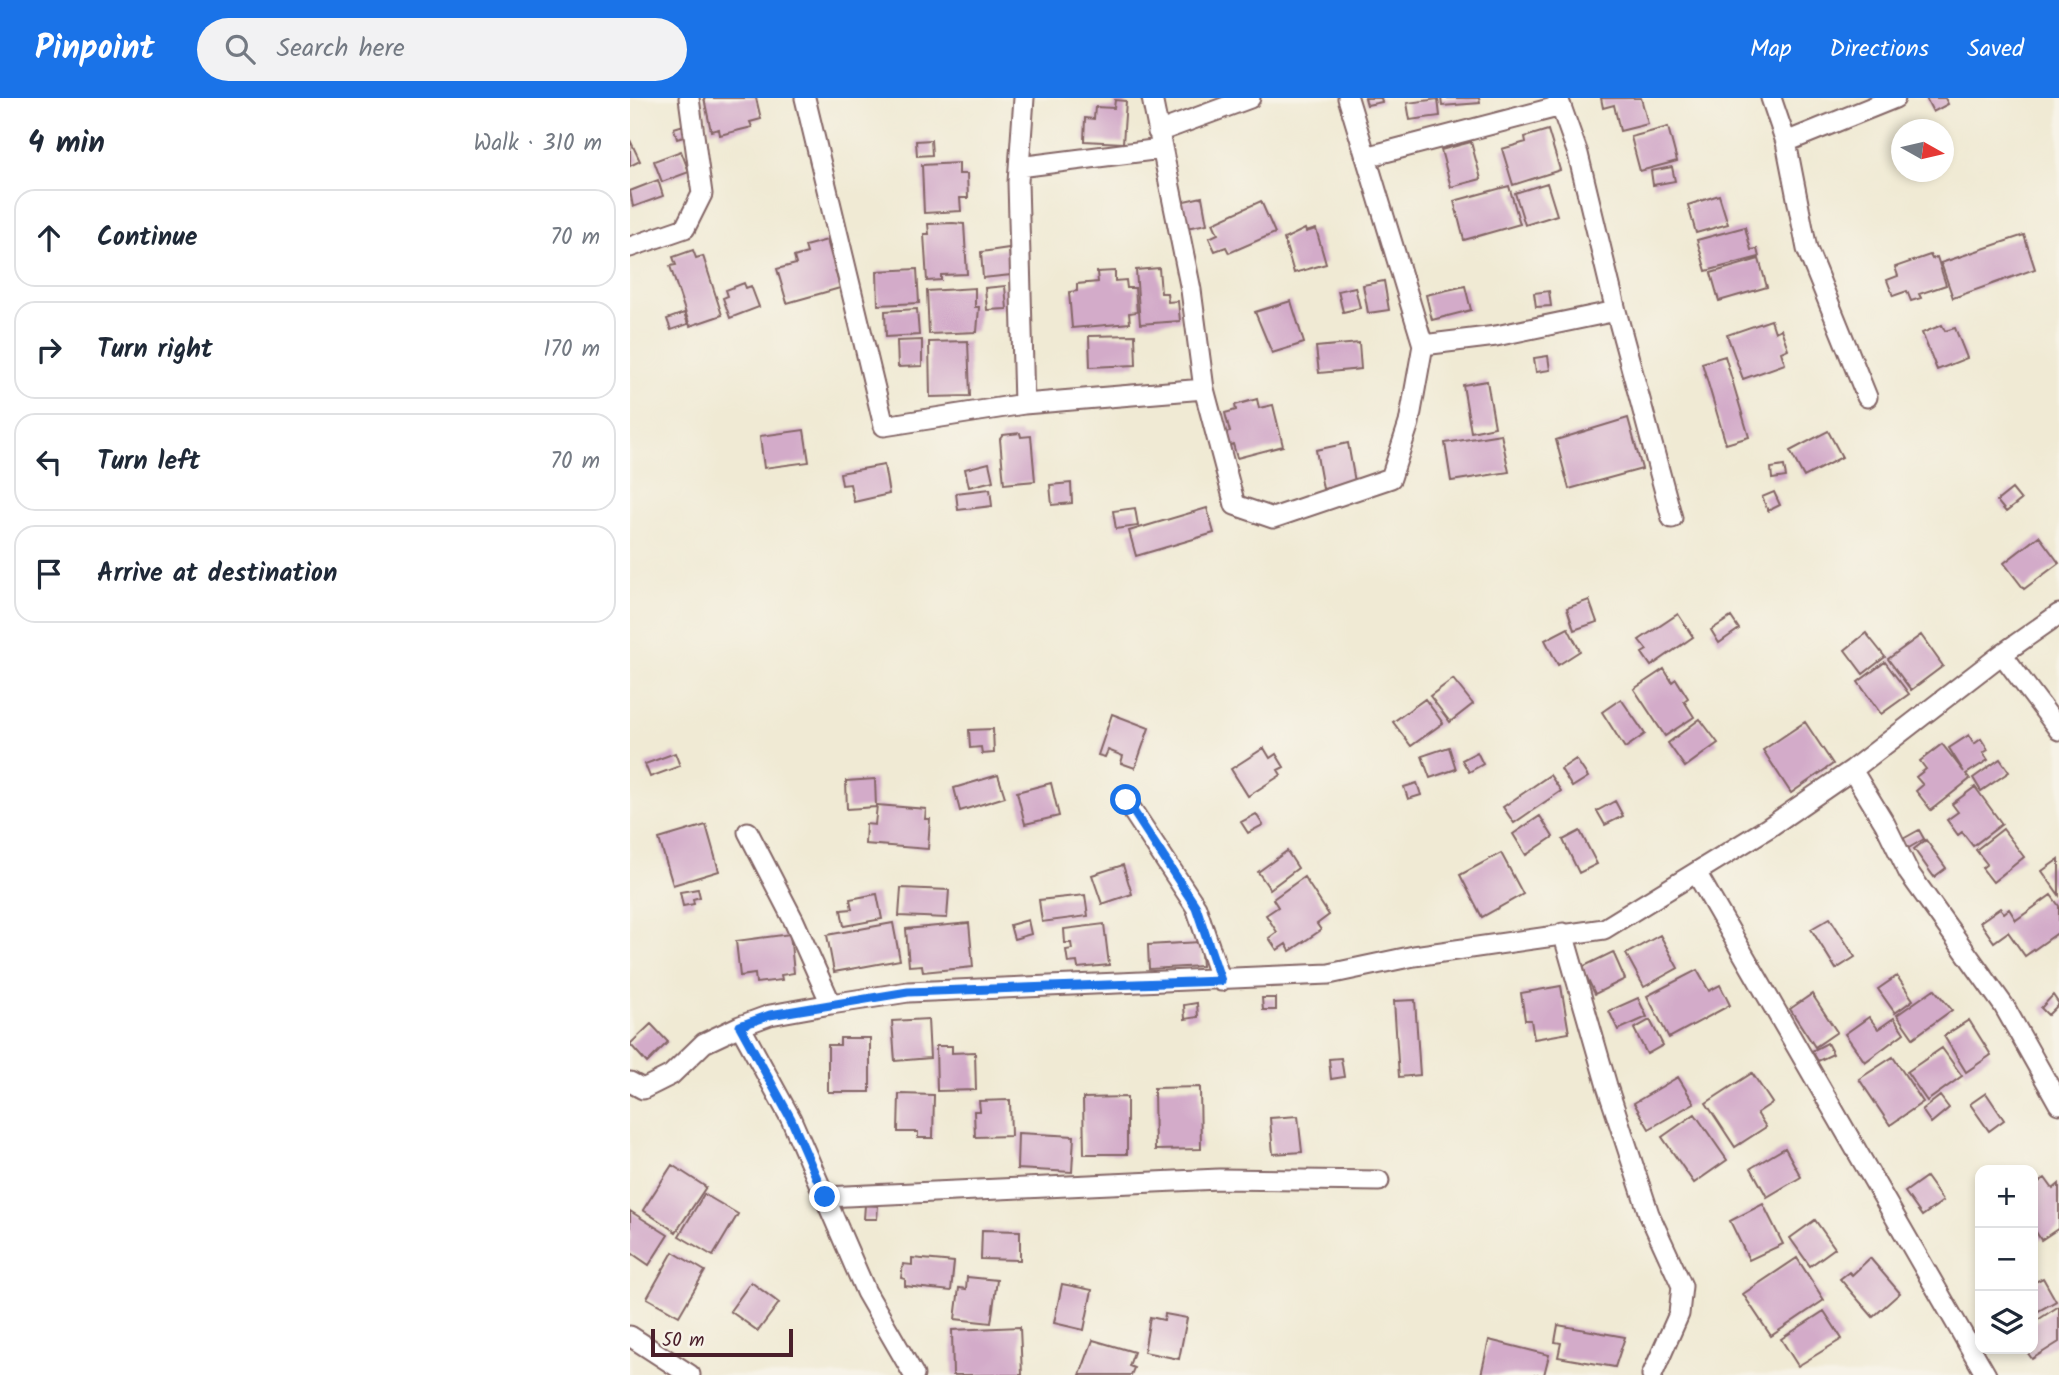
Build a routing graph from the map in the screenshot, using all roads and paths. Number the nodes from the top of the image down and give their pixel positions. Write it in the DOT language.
graph roads {
  1 [pos="689,98"];
  2 [pos="805,98"];
  3 [pos="1024,98"];
  4 [pos="1152,98"];
  5 [pos="1250,98"];
  6 [pos="1348,98"];
  7 [pos="1771,98"];
  8 [pos="1895,98"];
  9 [pos="1559,102"];
  10 [pos="1160,140"];
  11 [pos="1786,142"];
  12 [pos="1366,158"];
  13 [pos="1019,167"];
  14 [pos="630,247"];
  15 [pos="1616,311"];
  16 [pos="1423,345"];
  17 [pos="1203,389"];
  18 [pos="1867,397"];
  19 [pos="1024,404"];
  20 [pos="1672,518"];
  21 [pos="2059,614"];
  22 [pos="2002,654"];
  23 [pos="2059,730"];
  24 [pos="1852,769"];
  25 [pos="1126,800"];
  26 [pos="748,832"];
  27 [pos="1696,874"];
  28 [pos="1563,933"];
  29 [pos="1221,981"];
  30 [pos="831,1003"];
  31 [pos="740,1026"];
  32 [pos="630,1082"];
  33 [pos="2059,1104"];
  34 [pos="1379,1181"];
  35 [pos="825,1197"];
  36 [pos="630,1336"];
  37 [pos="690,1375"];
  38 [pos="914,1375"];
  39 [pos="1652,1375"];
  40 [pos="1986,1375"];
  1 -- 14 [label="street"];
  2 -- 19 [label="street"];
  3 -- 13 [label="street"];
  4 -- 10 [label="street"];
  5 -- 10 [label="street"];
  6 -- 12 [label="street"];
  7 -- 11 [label="street"];
  8 -- 11 [label="street"];
  9 -- 12 [label="street"];
  9 -- 15 [label="street"];
  10 -- 13 [label="street"];
  10 -- 17 [label="street"];
  11 -- 18 [label="street"];
  12 -- 16 [label="street"];
  13 -- 19 [label="street"];
  15 -- 16 [label="street"];
  15 -- 20 [label="street"];
  16 -- 17 [label="street"];
  17 -- 19 [label="street"];
  21 -- 22 [label="street"];
  22 -- 23 [label="street"];
  22 -- 24 [label="street"];
  24 -- 27 [label="street"];
  24 -- 33 [label="street"];
  25 -- 29 [label="street"];
  26 -- 30 [label="street"];
  27 -- 28 [label="street"];
  27 -- 40 [label="street"];
  28 -- 29 [label="street"];
  28 -- 39 [label="street"];
  29 -- 30 [label="street"];
  30 -- 31 [label="street"];
  31 -- 32 [label="street"];
  31 -- 35 [label="street"];
  34 -- 35 [label="street"];
  35 -- 38 [label="street"];
  36 -- 37 [label="street"];
}
